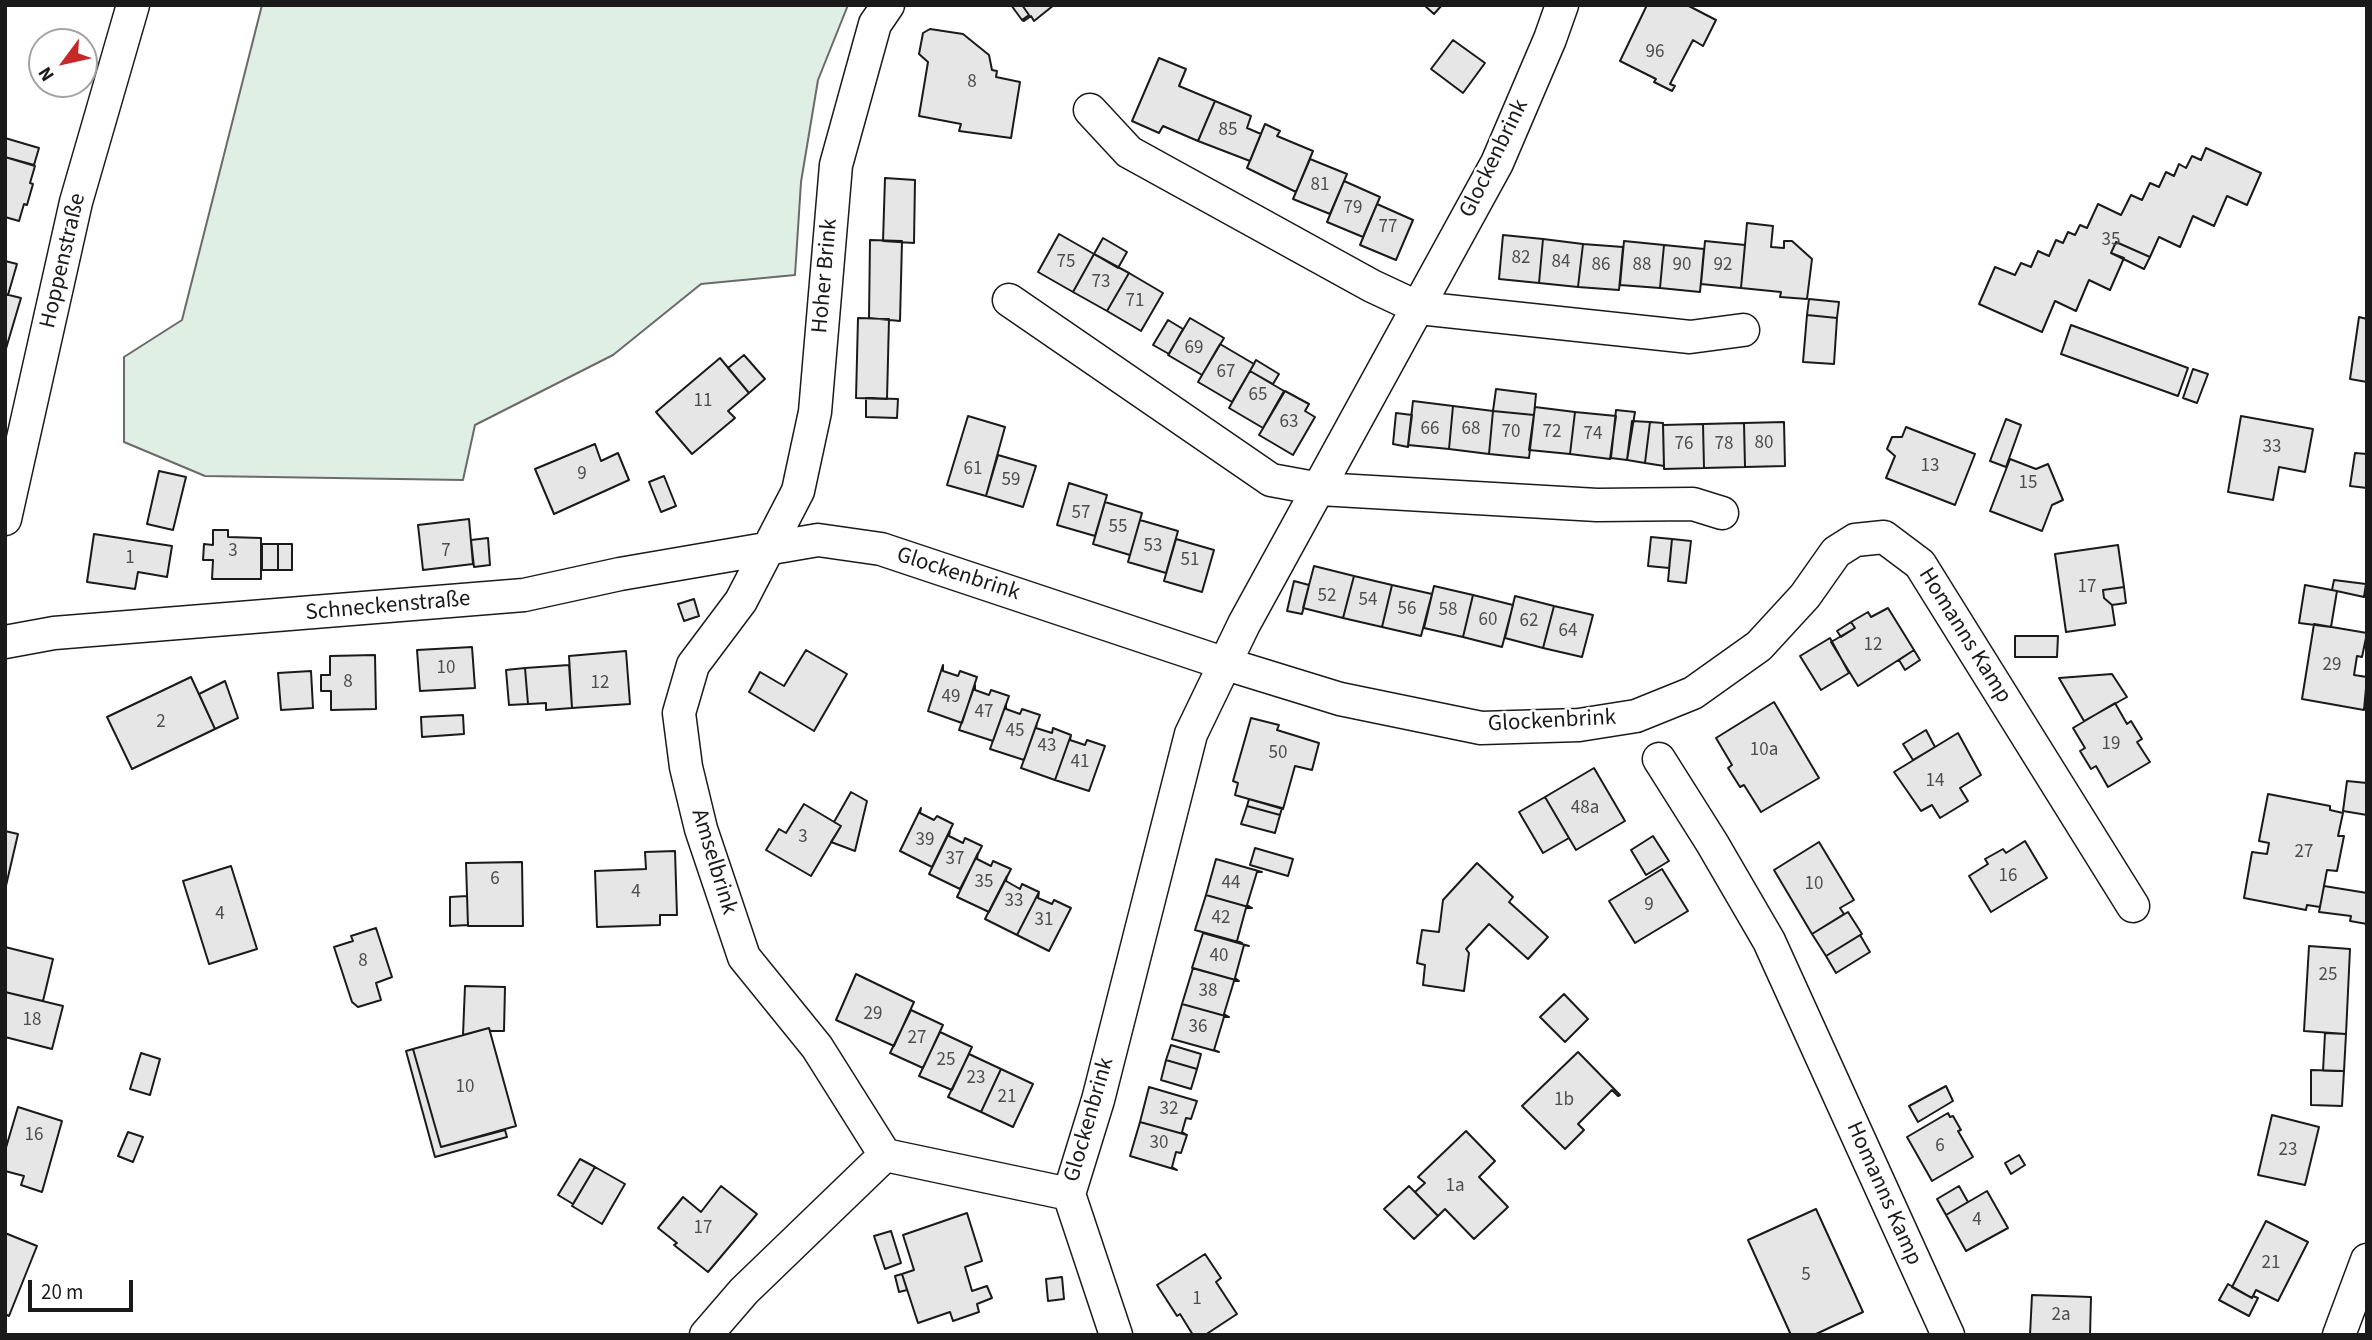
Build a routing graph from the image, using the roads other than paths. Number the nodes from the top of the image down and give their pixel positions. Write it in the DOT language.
graph roads {
  1 [pos="133,5"];
  2 [pos="888,5"];
  3 [pos="1562,5"];
  4 [pos="1090,110"];
  5 [pos="1009,300"];
  6 [pos="1419,308"];
  7 [pos="1743,330"];
  8 [pos="1320,489"];
  9 [pos="1723,513"];
  10 [pos="5,519"];
  11 [pos="768,547"];
  12 [pos="5,642"];
  13 [pos="1223,663"];
  14 [pos="1636,716"];
  15 [pos="1659,759"];
  16 [pos="2133,906"];
  17 [pos="885,1156"];
  18 [pos="1069,1194"];
  19 [pos="2367,1261"];
  20 [pos="706,1335"];
  21 [pos="1116,1335"];
  22 [pos="1948,1335"];
  23 [pos="2339,1335"];
  1 -- 10 [label="street, Hoppenstraße"];
  2 -- 11 [label="street, Hoher Brink"];
  3 -- 6 [label="street, Glockenbrink"];
  4 -- 6 [label="street"];
  5 -- 8 [label="street"];
  6 -- 7 [label="street"];
  6 -- 8 [label="street, Glockenbrink"];
  8 -- 9 [label="street"];
  8 -- 13 [label="street, Glockenbrink"];
  11 -- 12 [label="street, Schneckenstraße"];
  11 -- 13 [label="street, Glockenbrink"];
  11 -- 17 [label="street, Amselbrink"];
  13 -- 14 [label="street, Glockenbrink"];
  13 -- 18 [label="street, Glockenbrink"];
  14 -- 16 [label="street, Homanns Kamp"];
  15 -- 22 [label="street, Homanns Kamp"];
  17 -- 18 [label="street, Glockenbrink"];
  17 -- 20 [label="street"];
  18 -- 21 [label="street"];
  19 -- 23 [label="street"];
}
